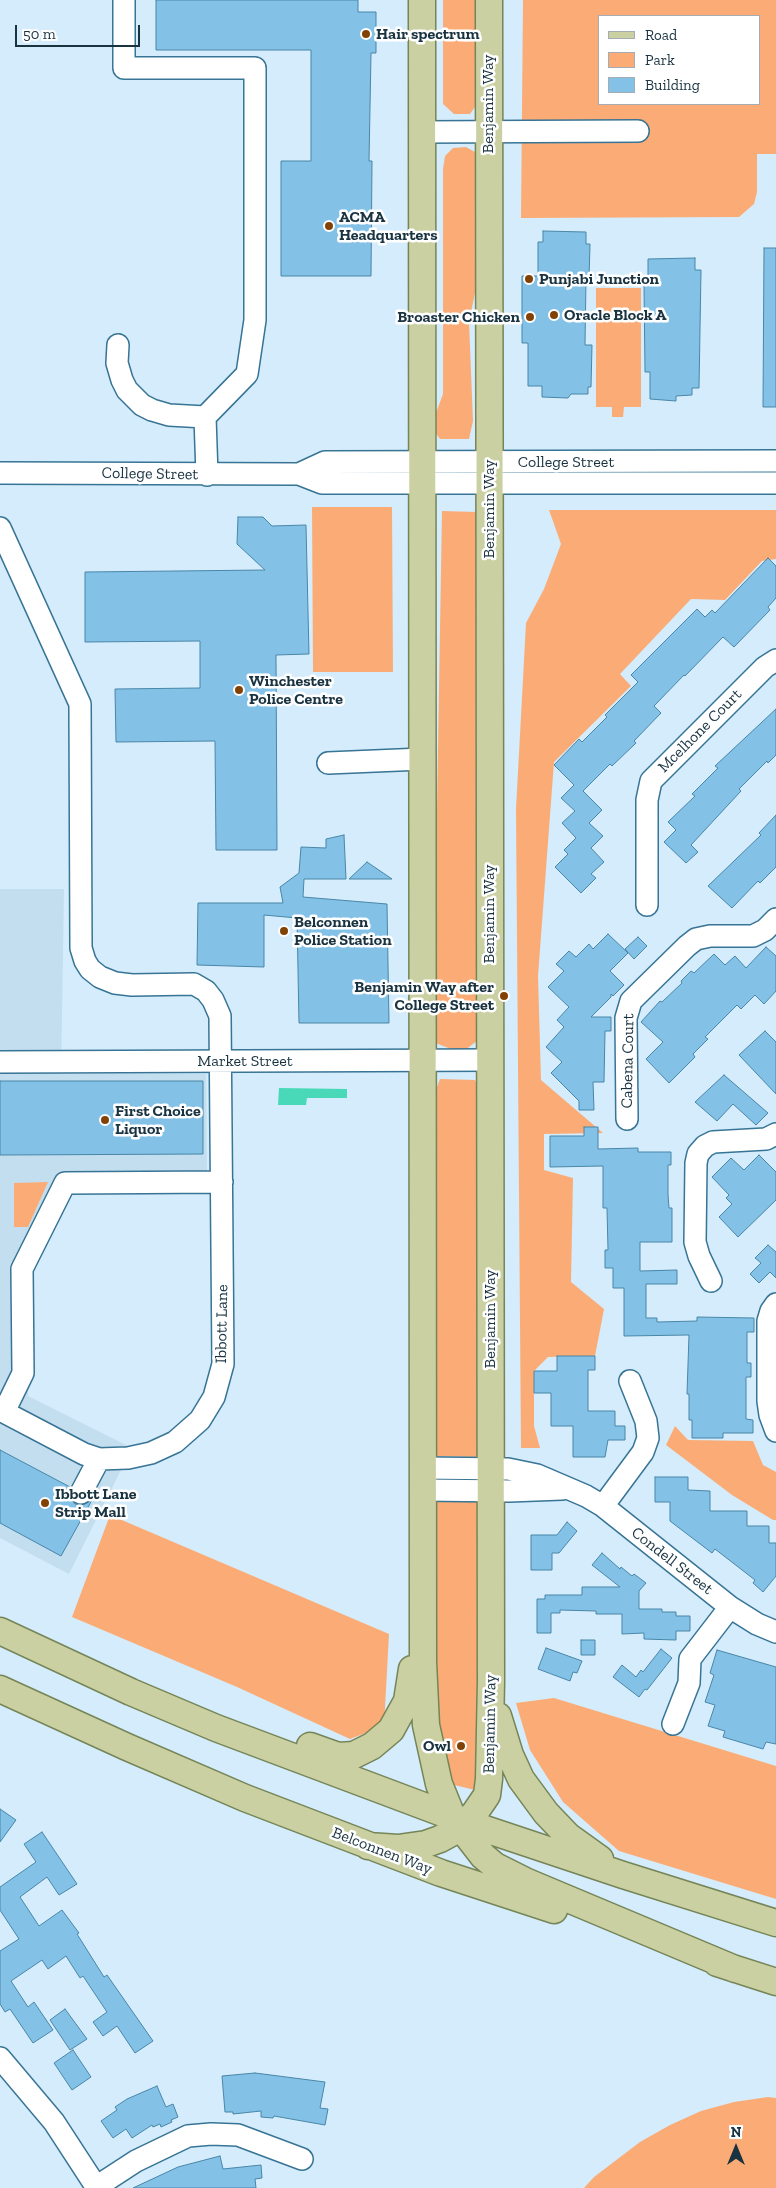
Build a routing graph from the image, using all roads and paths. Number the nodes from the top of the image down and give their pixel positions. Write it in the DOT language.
graph roads {
  1 [pos="124,0"];
  2 [pos="422,0"];
  3 [pos="489,0"];
  4 [pos="638,131"];
  5 [pos="422,132"];
  6 [pos="488,132"];
  7 [pos="118,345"];
  8 [pos="205,417"];
  9 [pos="776,461"];
  10 [pos="0,472"];
  11 [pos="422,472"];
  12 [pos="489,473"];
  13 [pos="206,474"];
  14 [pos="776,483"];
  15 [pos="0,528"];
  16 [pos="776,660"];
  17 [pos="422,759"];
  18 [pos="328,763"];
  19 [pos="648,905"];
  20 [pos="776,919"];
  21 [pos="423,1060"];
  22 [pos="490,1060"];
  23 [pos="221,1061"];
  24 [pos="0,1062"];
  25 [pos="627,1119"];
  26 [pos="776,1134"];
  27 [pos="222,1182"];
  28 [pos="710,1281"];
  29 [pos="776,1304"];
  30 [pos="630,1381"];
  31 [pos="2,1411"];
  32 [pos="776,1431"];
  33 [pos="99,1459"];
  34 [pos="423,1479"];
  35 [pos="490,1480"];
  36 [pos="81,1493"];
  37 [pos="603,1506"];
  38 [pos="423,1605"];
  39 [pos="730,1607"];
  40 [pos="0,1631"];
  41 [pos="776,1632"];
  42 [pos="491,1681"];
  43 [pos="0,1689"];
  44 [pos="673,1724"];
  45 [pos="216,1728"];
  46 [pos="460,1822"];
  47 [pos="368,1846"];
  48 [pos="624,1875"];
  49 [pos="776,1923"];
  50 [pos="734,1969"];
  51 [pos="776,1982"];
  52 [pos="0,2058"];
  53 [pos="302,2159"];
  54 [pos="96,2187"];
  1 -- 8 [label="street"];
  2 -- 5 [label="main road"];
  3 -- 6 [label="main road, Benjamin Way"];
  4 -- 6 [label="street"];
  5 -- 6 [label="street"];
  5 -- 11 [label="main road"];
  6 -- 12 [label="main road, Benjamin Way"];
  7 -- 8 [label="street"];
  8 -- 13 [label="street"];
  9 -- 12 [label="street, College Street"];
  10 -- 13 [label="street, College Street"];
  11 -- 12 [label="street, College Street"];
  11 -- 13 [label="street, College Street"];
  11 -- 17 [label="main road"];
  12 -- 14 [label="street, College Street"];
  12 -- 22 [label="main road, Benjamin Way"];
  15 -- 23 [label="street, Ibbott Lane"];
  16 -- 19 [label="street, Mcelhone Court"];
  17 -- 18 [label="street"];
  17 -- 21 [label="main road"];
  20 -- 25 [label="street, Cabena Court"];
  21 -- 22 [label="street, Market Street"];
  21 -- 23 [label="street, Market Street"];
  21 -- 34 [label="main road"];
  22 -- 35 [label="main road, Benjamin Way"];
  23 -- 24 [label="street, Market Street"];
  23 -- 27 [label="street, Ibbott Lane"];
  26 -- 28 [label="street"];
  27 -- 31 [label="street"];
  27 -- 33 [label="street, Ibbott Lane"];
  29 -- 32 [label="street"];
  30 -- 37 [label="street"];
  31 -- 33 [label="street, Ibbott Lane"];
  33 -- 36 [label="street"];
  34 -- 35 [label="street, Condell Street"];
  34 -- 38 [label="main road"];
  35 -- 37 [label="street, Condell Street"];
  35 -- 42 [label="main road, Benjamin Way"];
  37 -- 39 [label="street, Condell Street"];
  38 -- 45 [label="main road"];
  38 -- 46 [label="main road"];
  39 -- 41 [label="street, Condell Street"];
  39 -- 44 [label="street"];
  40 -- 45 [label="main road"];
  42 -- 46 [label="main road, Benjamin Way"];
  42 -- 48 [label="main road"];
  43 -- 47 [label="main road, Belconnen Way"];
  45 -- 46 [label="main road"];
  46 -- 47 [label="main road"];
  46 -- 48 [label="main road"];
  46 -- 50 [label="main road"];
  47 -- 50 [label="main road, Belconnen Way"];
  48 -- 49 [label="main road"];
  50 -- 51 [label="main road, Belconnen Way"];
  52 -- 54 [label="street"];
  53 -- 54 [label="street"];
}
